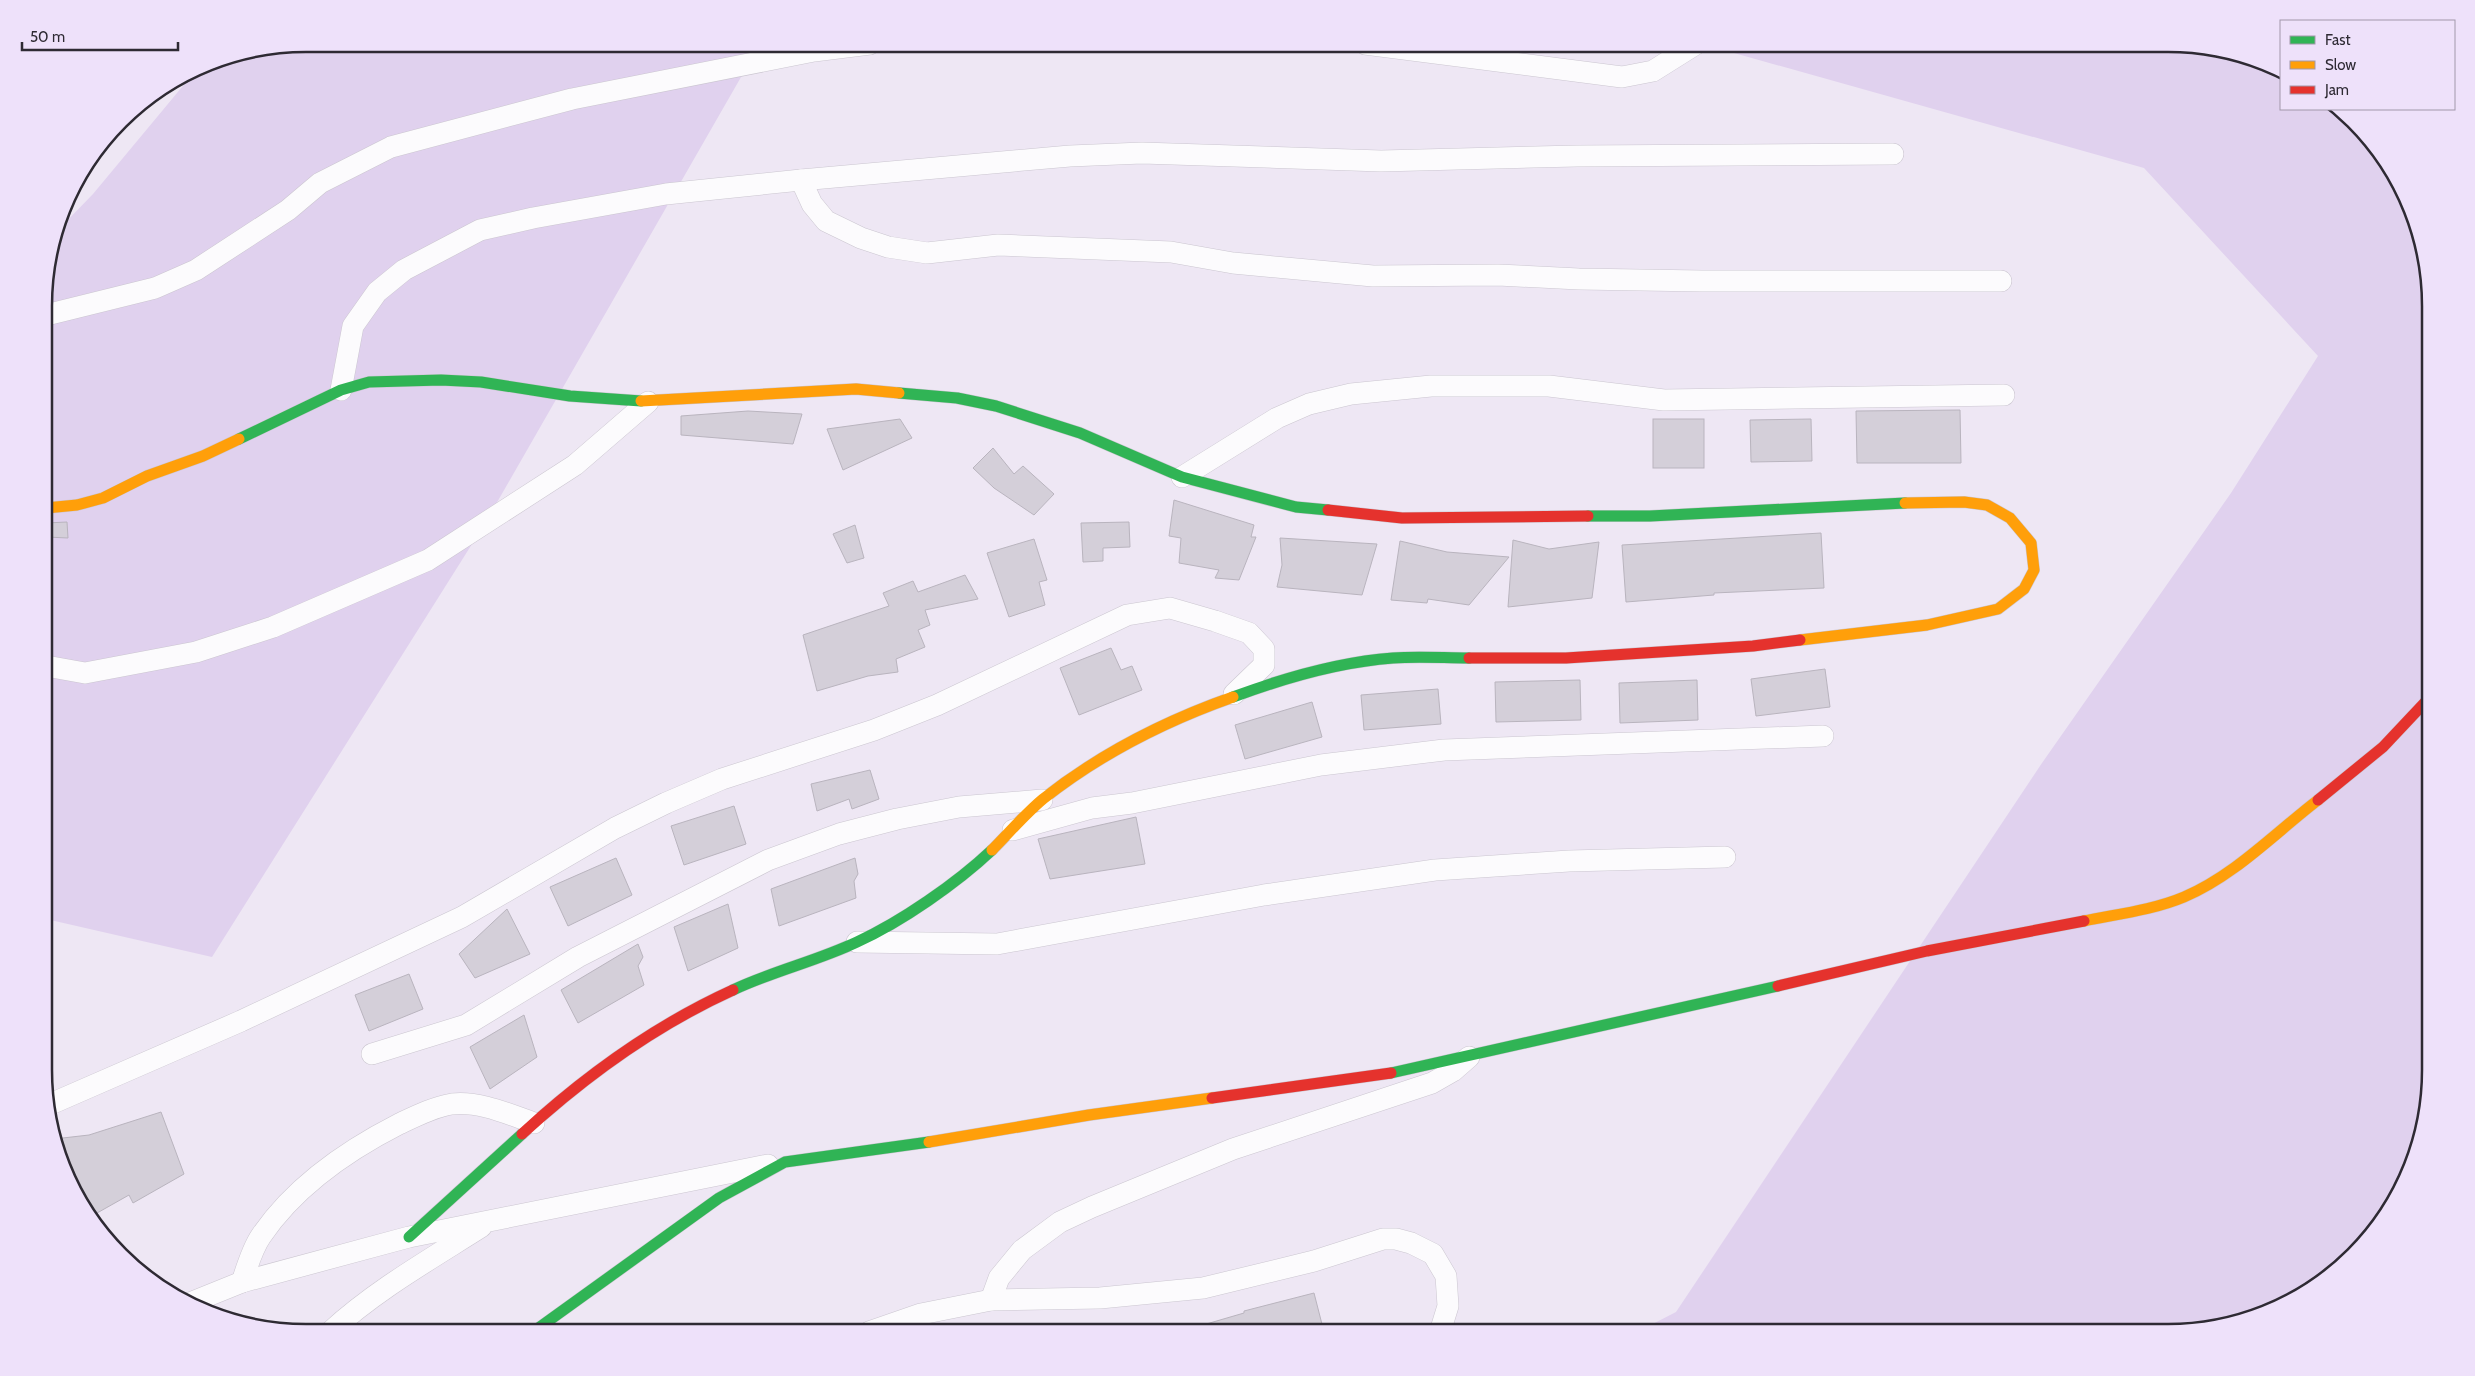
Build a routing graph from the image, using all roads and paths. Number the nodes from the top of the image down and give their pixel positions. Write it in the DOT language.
graph roads {
  1 [pos="809,52"];
  2 [pos="1427,52"];
  3 [pos="1683,52"];
  4 [pos="1892,154"];
  5 [pos="802,180"];
  6 [pos="2001,281"];
  7 [pos="52,314"];
  8 [pos="341,390"];
  9 [pos="2004,395"];
  10 [pos="648,402"];
  11 [pos="1182,477"];
  12 [pos="52,507"];
  13 [pos="52,667"];
  14 [pos="1229,698"];
  15 [pos="2422,706"];
  16 [pos="1823,736"];
  17 [pos="1042,800"];
  18 [pos="1013,830"];
  19 [pos="1725,857"];
  20 [pos="857,942"];
  21 [pos="372,1054"];
  22 [pos="1471,1055"];
  23 [pos="55,1102"];
  24 [pos="534,1123"];
  25 [pos="785,1162"];
  26 [pos="492,1220"];
  27 [pos="409,1237"];
  28 [pos="242,1282"];
  29 [pos="199,1299"];
  30 [pos="991,1300"];
  31 [pos="339,1324"];
  32 [pos="544,1324"];
  33 [pos="892,1324"];
  34 [pos="1442,1324"];
  1 -- 7 [label="street"];
  2 -- 3 [label="street"];
  4 -- 5 [label="street"];
  5 -- 6 [label="street"];
  5 -- 8 [label="street"];
  8 -- 10 [label="street"];
  8 -- 12 [label="street"];
  9 -- 11 [label="street"];
  10 -- 11 [label="street"];
  10 -- 13 [label="street"];
  11 -- 14 [label="street"];
  14 -- 17 [label="street"];
  14 -- 23 [label="street"];
  15 -- 22 [label="street"];
  16 -- 18 [label="street"];
  17 -- 18 [label="street"];
  17 -- 21 [label="street"];
  18 -- 20 [label="street"];
  19 -- 20 [label="street"];
  20 -- 24 [label="street"];
  22 -- 25 [label="street"];
  22 -- 30 [label="street"];
  24 -- 27 [label="street"];
  24 -- 28 [label="street"];
  25 -- 26 [label="street"];
  25 -- 32 [label="street"];
  26 -- 27 [label="street"];
  26 -- 31 [label="street"];
  27 -- 28 [label="street"];
  28 -- 29 [label="street"];
  30 -- 33 [label="street"];
  30 -- 34 [label="street"];
}
